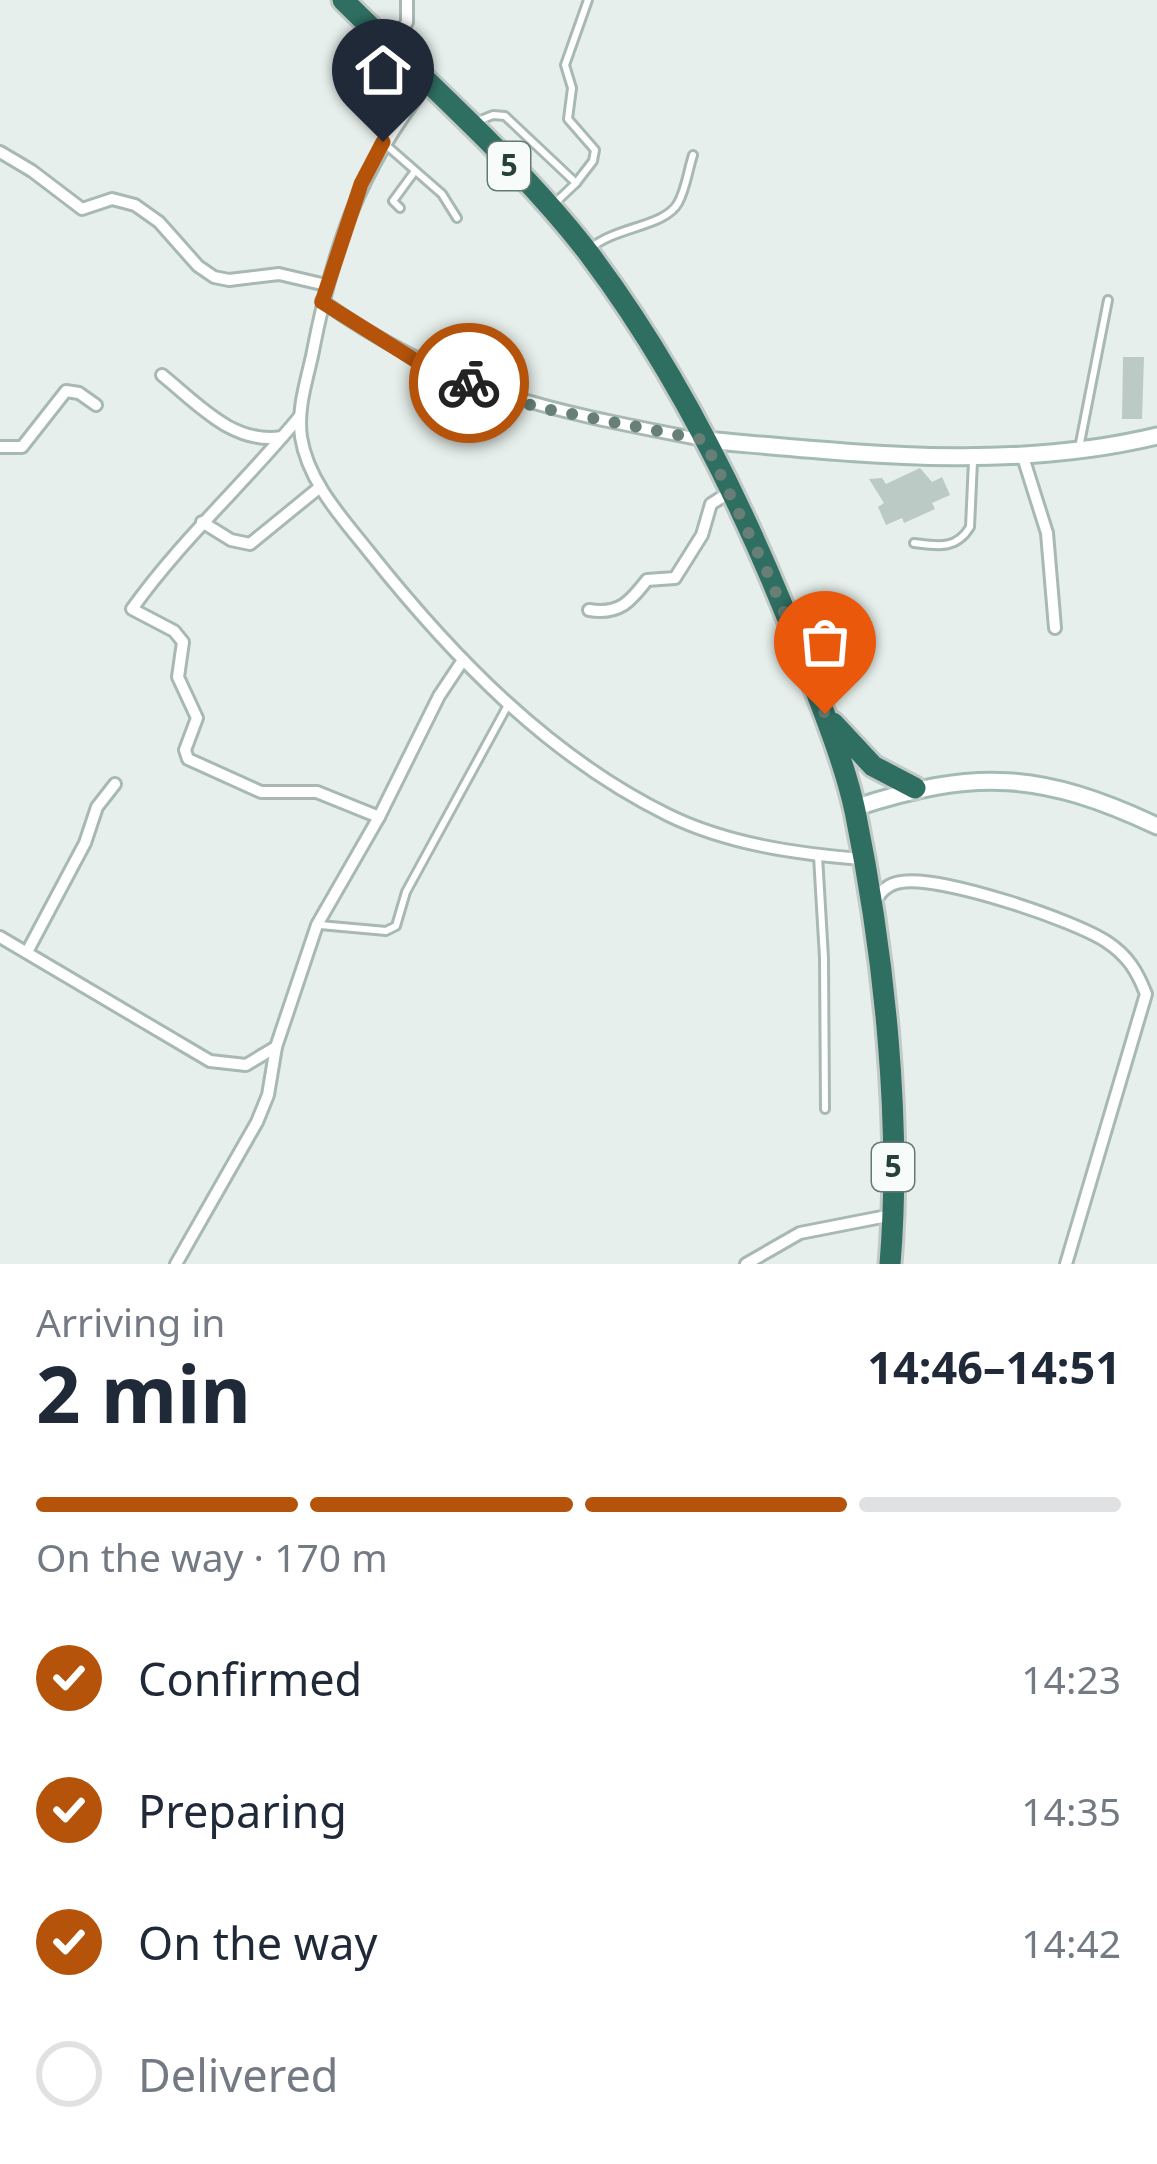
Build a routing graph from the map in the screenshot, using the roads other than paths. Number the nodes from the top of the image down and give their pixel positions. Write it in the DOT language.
graph roads {
  1 [pos="343,0"];
  2 [pos="407,0"];
  3 [pos="588,0"];
  4 [pos="391,47"];
  5 [pos="427,84"];
  6 [pos="470,126"];
  7 [pos="383,142"];
  8 [pos="0,152"];
  9 [pos="693,155"];
  10 [pos="415,171"];
  11 [pos="576,183"];
  12 [pos="400,208"];
  13 [pos="550,208"];
  14 [pos="457,218"];
  15 [pos="587,251"];
  16 [pos="326,285"];
  17 [pos="1108,300"];
  18 [pos="322,302"];
  19 [pos="162,375"];
  20 [pos="96,405"];
  21 [pos="300,416"];
  22 [pos="1157,436"];
  23 [pos="282,437"];
  24 [pos="704,440"];
  25 [pos="0,447"];
  26 [pos="1078,452"];
  27 [pos="1023,457"];
  28 [pos="973,458"];
  29 [pos="320,487"];
  30 [pos="730,492"];
  31 [pos="202,521"];
  32 [pos="914,543"];
  33 [pos="589,610"];
  34 [pos="1055,628"];
  35 [pos="464,660"];
  36 [pos="508,705"];
  37 [pos="825,714"];
  38 [pos="115,784"];
  39 [pos="915,788"];
  40 [pos="854,808"];
  41 [pos="379,817"];
  42 [pos="1157,826"];
  43 [pos="818,856"];
  44 [pos="862,860"];
  45 [pos="872,912"];
  46 [pos="317,925"];
  47 [pos="0,937"];
  48 [pos="27,952"];
  49 [pos="276,1047"];
  50 [pos="825,1109"];
  51 [pos="892,1215"];
  52 [pos="176,1264"];
  53 [pos="746,1264"];
  54 [pos="890,1264"];
  55 [pos="1066,1264"];
  1 -- 4 [label="highway, 5"];
  2 -- 4 [label="street"];
  3 -- 11 [label="lane"];
  4 -- 5 [label="highway, 5"];
  5 -- 6 [label="highway, 5"];
  5 -- 7 [label="street"];
  6 -- 11 [label="lane"];
  6 -- 13 [label="highway, 5"];
  7 -- 10 [label="lane"];
  7 -- 16 [label="street"];
  8 -- 16 [label="street"];
  9 -- 15 [label="lane"];
  10 -- 12 [label="lane"];
  10 -- 14 [label="lane"];
  11 -- 13 [label="lane"];
  13 -- 15 [label="highway, 5"];
  15 -- 24 [label="highway, 5"];
  16 -- 18 [label="street"];
  17 -- 26 [label="lane"];
  18 -- 21 [label="street"];
  18 -- 24 [label="street"];
  19 -- 23 [label="street"];
  20 -- 25 [label="street"];
  21 -- 23 [label="street"];
  21 -- 29 [label="street"];
  22 -- 26 [label="street"];
  23 -- 31 [label="street"];
  24 -- 28 [label="street"];
  24 -- 30 [label="highway, 5"];
  26 -- 27 [label="street"];
  27 -- 28 [label="street"];
  27 -- 34 [label="street"];
  28 -- 32 [label="lane"];
  29 -- 31 [label="street"];
  29 -- 35 [label="street"];
  30 -- 33 [label="street"];
  30 -- 37 [label="highway, 5"];
  31 -- 41 [label="street"];
  35 -- 36 [label="street"];
  35 -- 41 [label="street"];
  36 -- 43 [label="street"];
  36 -- 46 [label="lane"];
  37 -- 39 [label="highway"];
  37 -- 40 [label="highway, 5"];
  38 -- 48 [label="street"];
  39 -- 40 [label="street"];
  39 -- 42 [label="street"];
  40 -- 44 [label="highway, 5"];
  41 -- 46 [label="street"];
  43 -- 44 [label="street"];
  43 -- 50 [label="lane"];
  44 -- 45 [label="highway, 5"];
  45 -- 51 [label="highway, 5"];
  45 -- 55 [label="street"];
  46 -- 49 [label="street"];
  47 -- 48 [label="street"];
  48 -- 49 [label="street"];
  49 -- 52 [label="street"];
  51 -- 53 [label="street"];
  51 -- 54 [label="highway, 5"];
}
